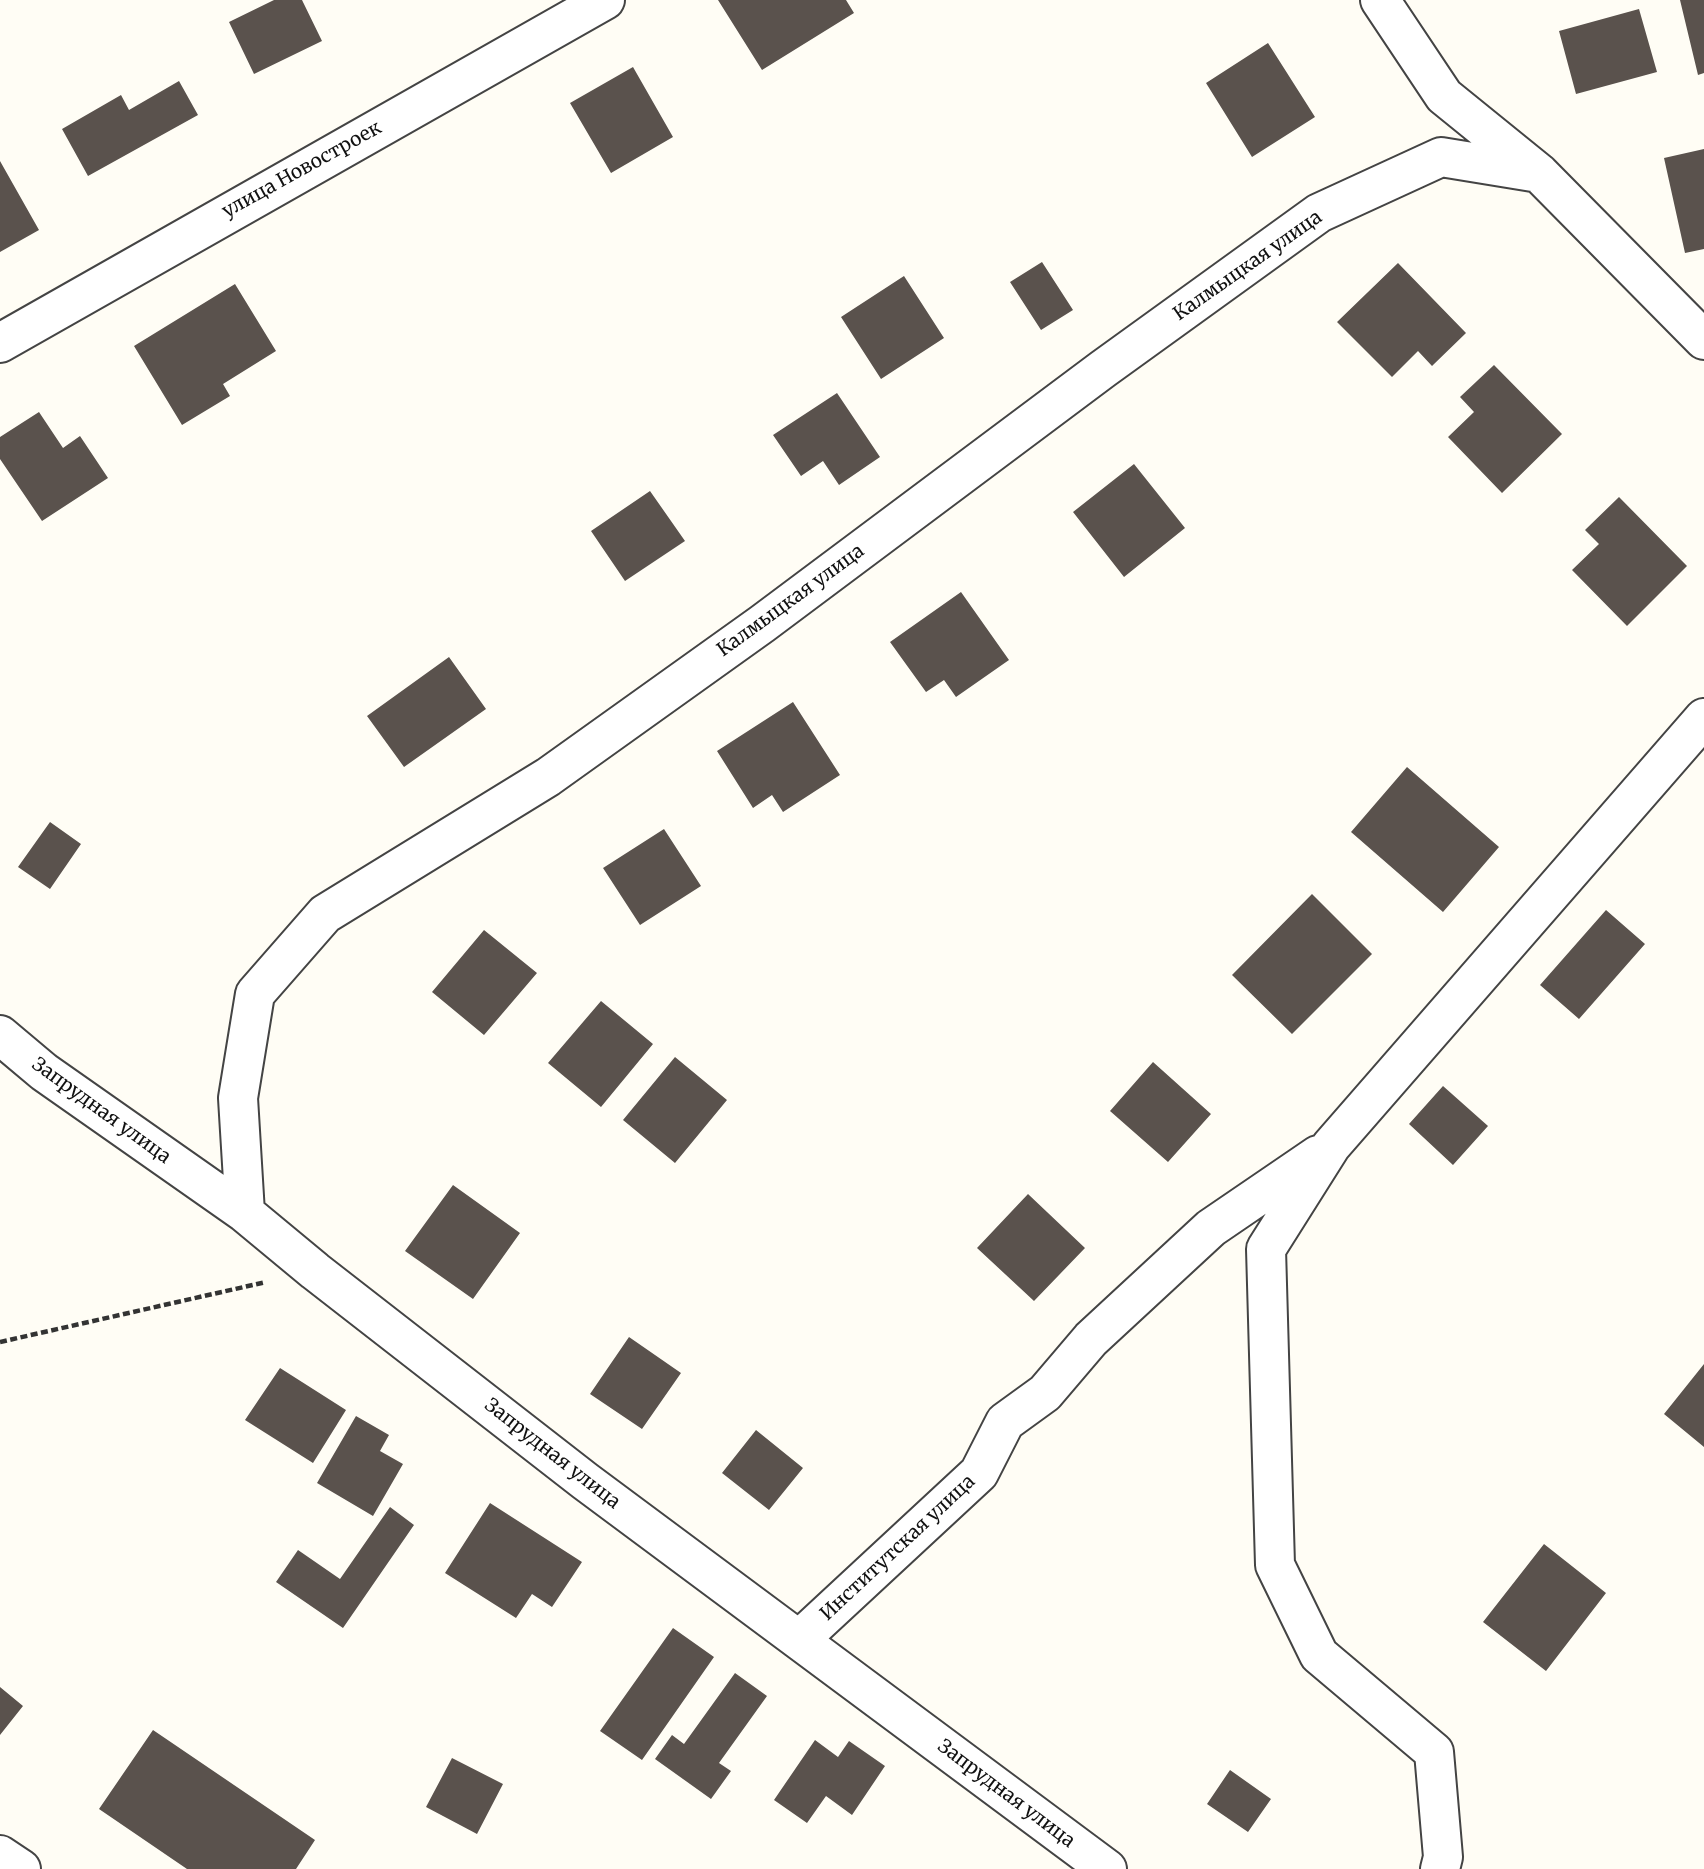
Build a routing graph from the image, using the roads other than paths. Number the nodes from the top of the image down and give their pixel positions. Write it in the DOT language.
graph roads {
  1 [pos="605,0"];
  2 [pos="1380,0"];
  3 [pos="1539,173"];
  4 [pos="1704,340"];
  5 [pos="0,343"];
  6 [pos="1704,718"];
  7 [pos="0,1035"];
  8 [pos="1331,1146"];
  9 [pos="245,1213"];
  10 [pos="799,1640"];
  11 [pos="0,1855"];
  12 [pos="21,1869"];
  13 [pos="1107,1869"];
  14 [pos="1440,1869"];
  1 -- 5 [label="street, улица Новостроек"];
  2 -- 3 [label="street"];
  3 -- 4 [label="street"];
  3 -- 9 [label="street, Калмыцкая улица"];
  6 -- 8 [label="street"];
  7 -- 9 [label="street, Запрудная улица"];
  8 -- 10 [label="street, Институтская улица"];
  8 -- 14 [label="street"];
  9 -- 10 [label="street, Запрудная улица"];
  10 -- 13 [label="street, Запрудная улица"];
  11 -- 12 [label="street"];
}
